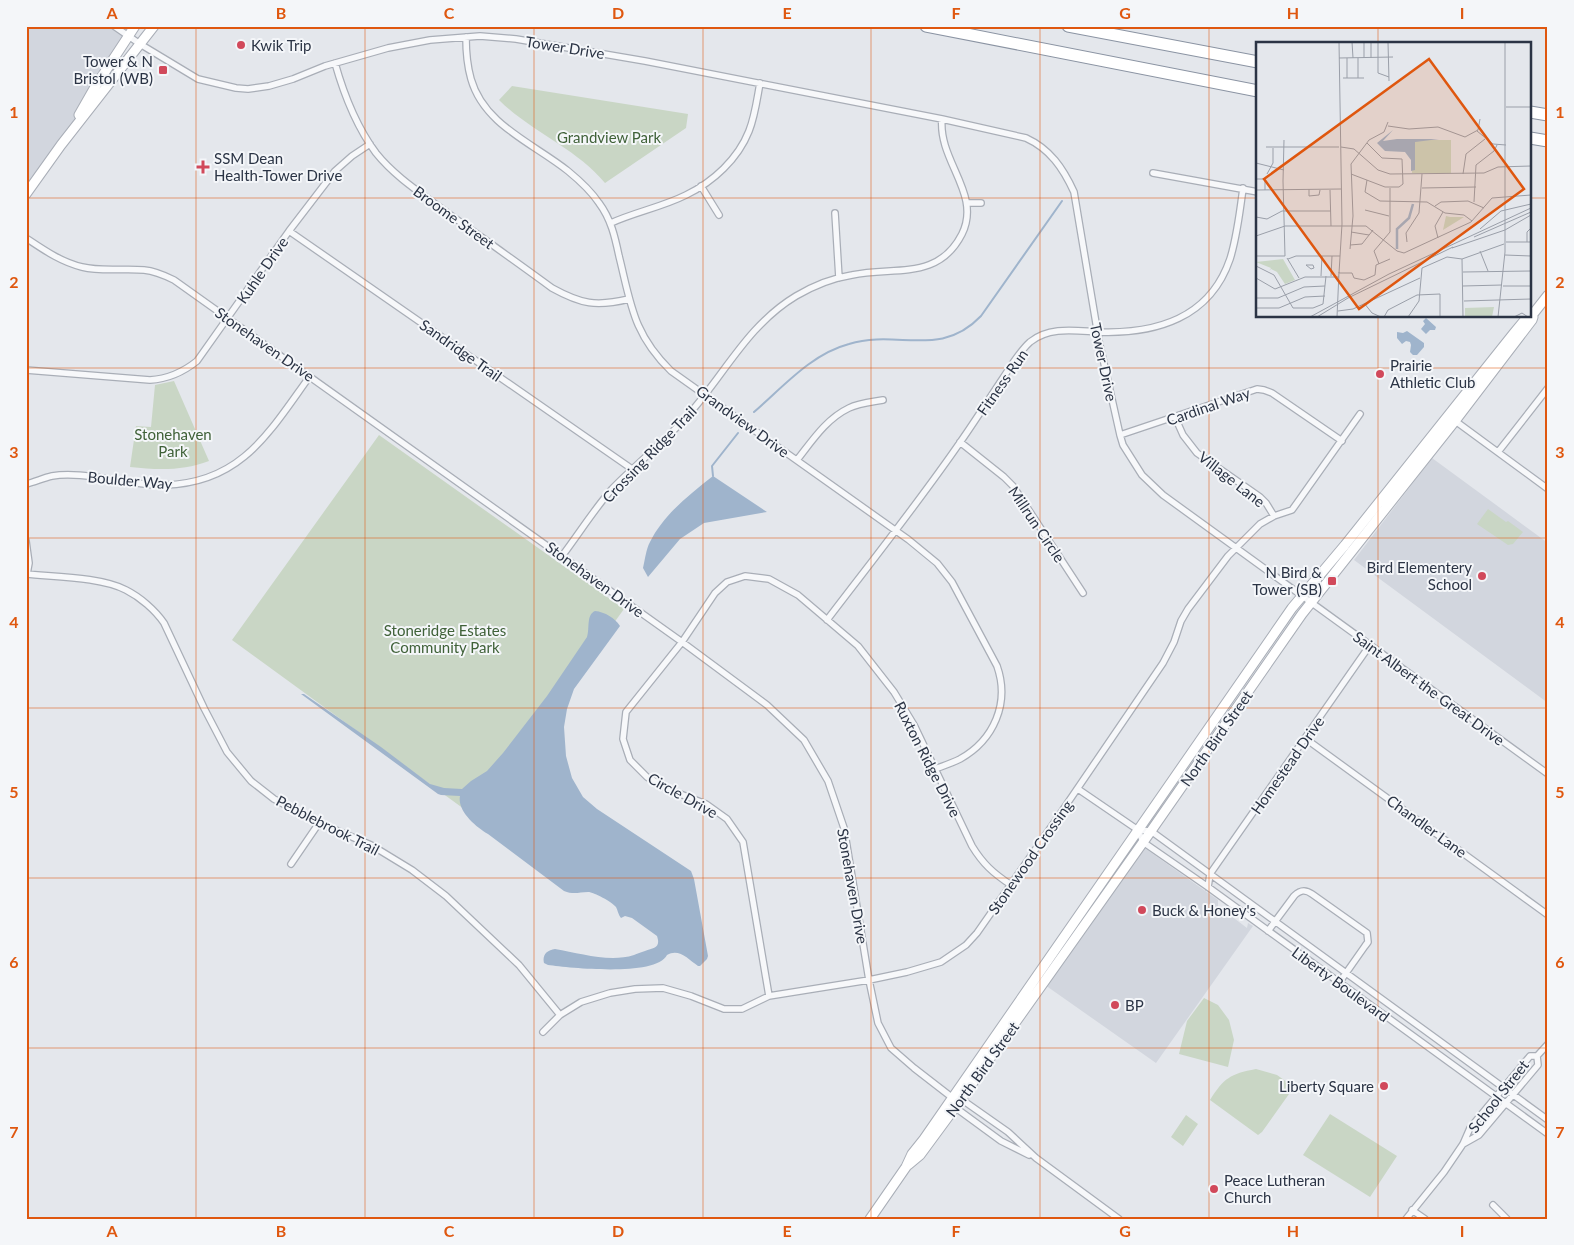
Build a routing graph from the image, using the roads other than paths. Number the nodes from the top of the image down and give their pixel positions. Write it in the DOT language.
graph roads {
  1 [pos="114,26"];
  2 [pos="135,26"];
  3 [pos="154,26"];
  4 [pos="926,26"];
  5 [pos="1068,26"];
  6 [pos="128,36"];
  7 [pos="466,37"];
  8 [pos="140,44"];
  9 [pos="1256,62"];
  10 [pos="335,63"];
  11 [pos="760,83"];
  12 [pos="1256,91"];
  13 [pos="1532,112"];
  14 [pos="1548,115"];
  15 [pos="942,119"];
  16 [pos="1532,138"];
  17 [pos="1548,141"];
  18 [pos="370,144"];
  19 [pos="61,145"];
  20 [pos="1152,173"];
  21 [pos="701,186"];
  22 [pos="1243,188"];
  23 [pos="1256,191"];
  24 [pos="26,194"];
  25 [pos="968,203"];
  26 [pos="981,203"];
  27 [pos="835,213"];
  28 [pos="719,215"];
  29 [pos="611,223"];
  30 [pos="289,231"];
  31 [pos="26,238"];
  32 [pos="839,278"];
  33 [pos="1548,295"];
  34 [pos="629,299"];
  35 [pos="1532,314"];
  36 [pos="228,318"];
  37 [pos="1527,318"];
  38 [pos="1098,332"];
  39 [pos="26,370"];
  40 [pos="310,376"];
  41 [pos="1548,388"];
  42 [pos="705,394"];
  43 [pos="883,400"];
  44 [pos="1360,414"];
  45 [pos="1175,417"];
  46 [pos="1451,419"];
  47 [pos="1120,434"];
  48 [pos="1342,441"];
  49 [pos="960,442"];
  50 [pos="1498,452"];
  51 [pos="797,460"];
  52 [pos="632,469"];
  53 [pos="26,484"];
  54 [pos="1548,489"];
  55 [pos="1274,516"];
  56 [pos="895,530"];
  57 [pos="26,541"];
  58 [pos="1236,548"];
  59 [pos="562,556"];
  60 [pos="27,574"];
  61 [pos="1083,593"];
  62 [pos="1302,596"];
  63 [pos="1311,603"];
  64 [pos="827,620"];
  65 [pos="682,642"];
  66 [pos="1370,645"];
  67 [pos="1306,738"];
  68 [pos="935,769"];
  69 [pos="1548,774"];
  70 [pos="1078,789"];
  71 [pos="319,823"];
  72 [pos="1138,830"];
  73 [pos="1151,831"];
  74 [pos="1143,842"];
  75 [pos="291,864"];
  76 [pos="1210,874"];
  77 [pos="1011,885"];
  78 [pos="1208,887"];
  79 [pos="1548,915"];
  80 [pos="1276,921"];
  81 [pos="1268,931"];
  82 [pos="1346,973"];
  83 [pos="869,980"];
  84 [pos="1339,983"];
  85 [pos="769,996"];
  86 [pos="560,1015"];
  87 [pos="543,1032"];
  88 [pos="1548,1044"];
  89 [pos="1538,1056"];
  90 [pos="1502,1087"];
  91 [pos="1512,1094"];
  92 [pos="1495,1096"];
  93 [pos="957,1102"];
  94 [pos="1505,1103"];
  95 [pos="1548,1120"];
  96 [pos="1548,1134"];
  97 [pos="1463,1144"];
  98 [pos="1036,1158"];
  99 [pos="1493,1205"];
  100 [pos="1412,1210"];
  101 [pos="870,1219"];
  102 [pos="1119,1219"];
  103 [pos="1406,1219"];
  104 [pos="1424,1219"];
  105 [pos="1507,1219"];
  1 -- 6 [label="street, Tower Drive"];
  2 -- 6 [label="street"];
  3 -- 8 [label="street"];
  4 -- 12 [label="highway"];
  5 -- 9 [label="highway"];
  6 -- 8 [label="street, Tower Drive"];
  6 -- 19 [label="street"];
  7 -- 10 [label="street, Tower Drive"];
  7 -- 11 [label="street, Tower Drive"];
  7 -- 29 [label="street, Grandview Drive"];
  8 -- 10 [label="street, Tower Drive"];
  8 -- 19 [label="street"];
  10 -- 18 [label="street, Broome Street"];
  11 -- 15 [label="street, Tower Drive"];
  11 -- 21 [label="street"];
  13 -- 14 [label="highway"];
  15 -- 25 [label="street"];
  15 -- 38 [label="street, Tower Drive"];
  16 -- 17 [label="highway"];
  18 -- 30 [label="street, Kuhle Drive"];
  18 -- 34 [label="street, Broome Street"];
  19 -- 24 [label="street"];
  20 -- 22 [label="street"];
  21 -- 28 [label="street"];
  21 -- 29 [label="street"];
  22 -- 23 [label="street"];
  22 -- 38 [label="street, Fitness Run"];
  25 -- 26 [label="street"];
  25 -- 32 [label="street, Crossing Ridge Trail"];
  27 -- 32 [label="street"];
  29 -- 34 [label="street, Grandview Drive"];
  30 -- 36 [label="street, Kuhle Drive"];
  30 -- 52 [label="street, Sandridge Trail"];
  31 -- 36 [label="street, Stonehaven Drive"];
  32 -- 42 [label="street, Crossing Ridge Trail"];
  33 -- 35 [label="street, North Bird Street"];
  34 -- 42 [label="street, Grandview Drive"];
  36 -- 39 [label="street, Kuhle Drive"];
  36 -- 40 [label="street, Stonehaven Drive"];
  37 -- 46 [label="street, North Bird Street"];
  38 -- 47 [label="street, Tower Drive"];
  38 -- 49 [label="street, Fitness Run"];
  40 -- 53 [label="street, Boulder Way"];
  40 -- 59 [label="street, Stonehaven Drive"];
  41 -- 50 [label="street"];
  42 -- 51 [label="street, Grandview Drive"];
  42 -- 52 [label="street, Crossing Ridge Trail"];
  43 -- 51 [label="street"];
  44 -- 48 [label="street, Stonewood Crossing"];
  45 -- 47 [label="street, Cardinal Way"];
  45 -- 48 [label="street, Cardinal Way"];
  45 -- 55 [label="street, Village Lane"];
  46 -- 50 [label="street"];
  46 -- 62 [label="street, North Bird Street"];
  46 -- 63 [label="street, North Bird Street"];
  47 -- 58 [label="street, Tower Drive"];
  48 -- 55 [label="street, Stonewood Crossing"];
  49 -- 56 [label="street, Fitness Run"];
  49 -- 61 [label="street, Millrun Circle"];
  50 -- 54 [label="street"];
  51 -- 56 [label="street, Grandview Drive"];
  52 -- 59 [label="street, Crossing Ridge Trail"];
  55 -- 58 [label="street, Stonewood Crossing"];
  56 -- 64 [label="street, Fitness Run"];
  56 -- 68 [label="street, Grandview Drive"];
  57 -- 60 [label="street"];
  58 -- 62 [label="street, Tower Drive"];
  58 -- 70 [label="street, Stonewood Crossing"];
  59 -- 65 [label="street, Stonehaven Drive"];
  60 -- 71 [label="street, Pebblebrook Trail"];
  62 -- 63 [label="street, Tower Drive"];
  62 -- 72 [label="street, North Bird Street"];
  63 -- 66 [label="street, Saint Albert the Great Drive"];
  63 -- 73 [label="street, North Bird Street"];
  64 -- 65 [label="street, Ruxton Ridge Drive"];
  64 -- 68 [label="street, Ruxton Ridge Drive"];
  65 -- 83 [label="street, Stonehaven Drive"];
  65 -- 85 [label="street, Circle Drive"];
  66 -- 67 [label="street, Homestead Drive"];
  66 -- 69 [label="street, Saint Albert the Great Drive"];
  67 -- 76 [label="street, Homestead Drive"];
  67 -- 79 [label="street, Chandler Lane"];
  68 -- 77 [label="street, Ruxton Ridge Drive"];
  70 -- 72 [label="street"];
  70 -- 77 [label="street, Stonewood Crossing"];
  71 -- 75 [label="street"];
  71 -- 86 [label="street, Pebblebrook Trail"];
  72 -- 73 [label="street"];
  72 -- 74 [label="street"];
  72 -- 93 [label="street, North Bird Street"];
  73 -- 74 [label="street, North Bird Street"];
  73 -- 76 [label="street, Liberty Boulevard"];
  74 -- 78 [label="street, Liberty Boulevard"];
  74 -- 93 [label="street, North Bird Street"];
  76 -- 78 [label="street, Homestead Drive"];
  76 -- 80 [label="street, Liberty Boulevard"];
  77 -- 83 [label="street, Stonewood Crossing"];
  78 -- 81 [label="street, Liberty Boulevard"];
  80 -- 81 [label="street"];
  80 -- 82 [label="street, Liberty Boulevard"];
  80 -- 82 [label="street"];
  81 -- 84 [label="street, Liberty Boulevard"];
  82 -- 84 [label="street"];
  82 -- 90 [label="street, Liberty Boulevard"];
  83 -- 85 [label="street, Stonewood Crossing"];
  83 -- 93 [label="street, Stonehaven Drive"];
  84 -- 92 [label="street, Liberty Boulevard"];
  85 -- 86 [label="street, Stonewood Crossing"];
  86 -- 87 [label="street, Stonewood Crossing"];
  88 -- 89 [label="street, School Street"];
  89 -- 90 [label="street, School Street"];
  89 -- 91 [label="street, School Street"];
  90 -- 91 [label="street, Liberty Boulevard"];
  90 -- 92 [label="street, School Street"];
  91 -- 94 [label="street, School Street"];
  91 -- 95 [label="street, Liberty Boulevard"];
  92 -- 94 [label="street, Liberty Boulevard"];
  92 -- 97 [label="street, School Street"];
  93 -- 98 [label="street, Stonehaven Drive"];
  93 -- 98 [label="street, Stonehaven Drive"];
  93 -- 101 [label="street, North Bird Street"];
  94 -- 96 [label="street, Liberty Boulevard"];
  94 -- 97 [label="street, School Street"];
  97 -- 100 [label="street, School Street"];
  98 -- 102 [label="street, Stonehaven Drive"];
  99 -- 105 [label="street"];
  100 -- 103 [label="street, School Street"];
  100 -- 104 [label="street"];
}
